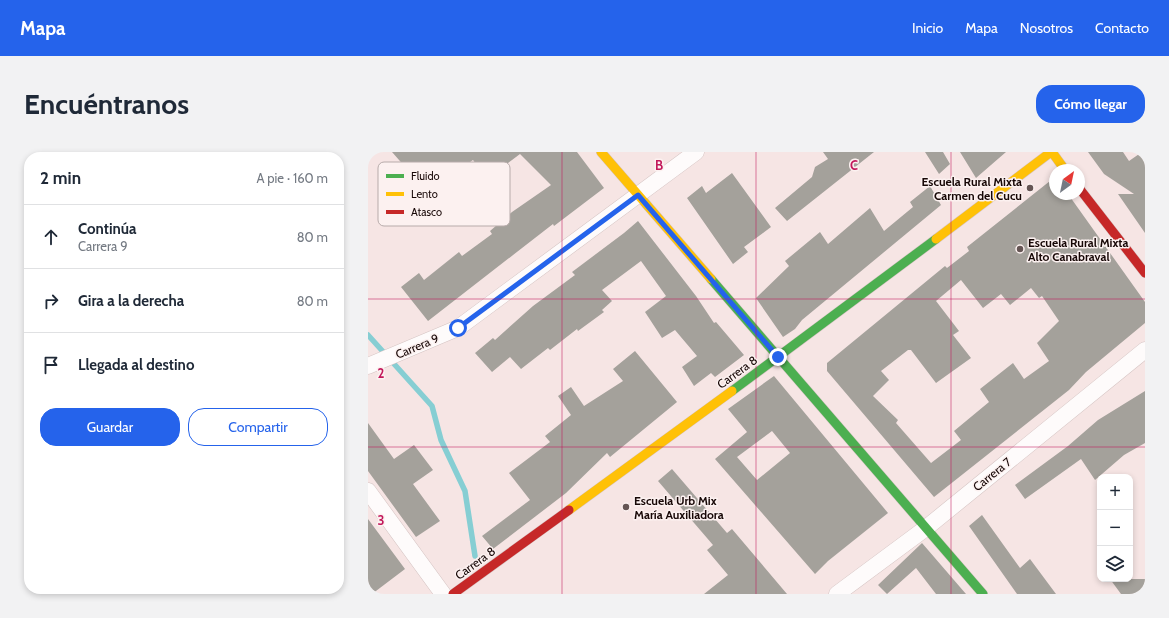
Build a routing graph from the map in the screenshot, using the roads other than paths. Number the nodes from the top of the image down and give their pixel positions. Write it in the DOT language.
graph roads {
  1 [pos="601,152"];
  2 [pos="696,152"];
  3 [pos="1052,152"];
  4 [pos="1061,164"];
  5 [pos="638,195"];
  6 [pos="1085,196"];
  7 [pos="1145,273"];
  8 [pos="1145,350"];
  9 [pos="778,357"];
  10 [pos="372,364"];
  11 [pos="368,491"];
  12 [pos="926,528"];
  13 [pos="443,594"];
  14 [pos="454,594"];
  15 [pos="837,594"];
  16 [pos="983,594"];
  1 -- 5 [label="street"];
  2 -- 5 [label="street, Carrera 9"];
  3 -- 4 [label="street"];
  3 -- 9 [label="street, Carrera 8"];
  5 -- 9 [label="street"];
  5 -- 10 [label="street, Carrera 9"];
  6 -- 7 [label="street"];
  8 -- 12 [label="street, Carrera 7"];
  9 -- 12 [label="street"];
  9 -- 14 [label="street, Carrera 8"];
  11 -- 13 [label="street"];
  12 -- 15 [label="street, Carrera 7"];
  12 -- 16 [label="street"];
}
